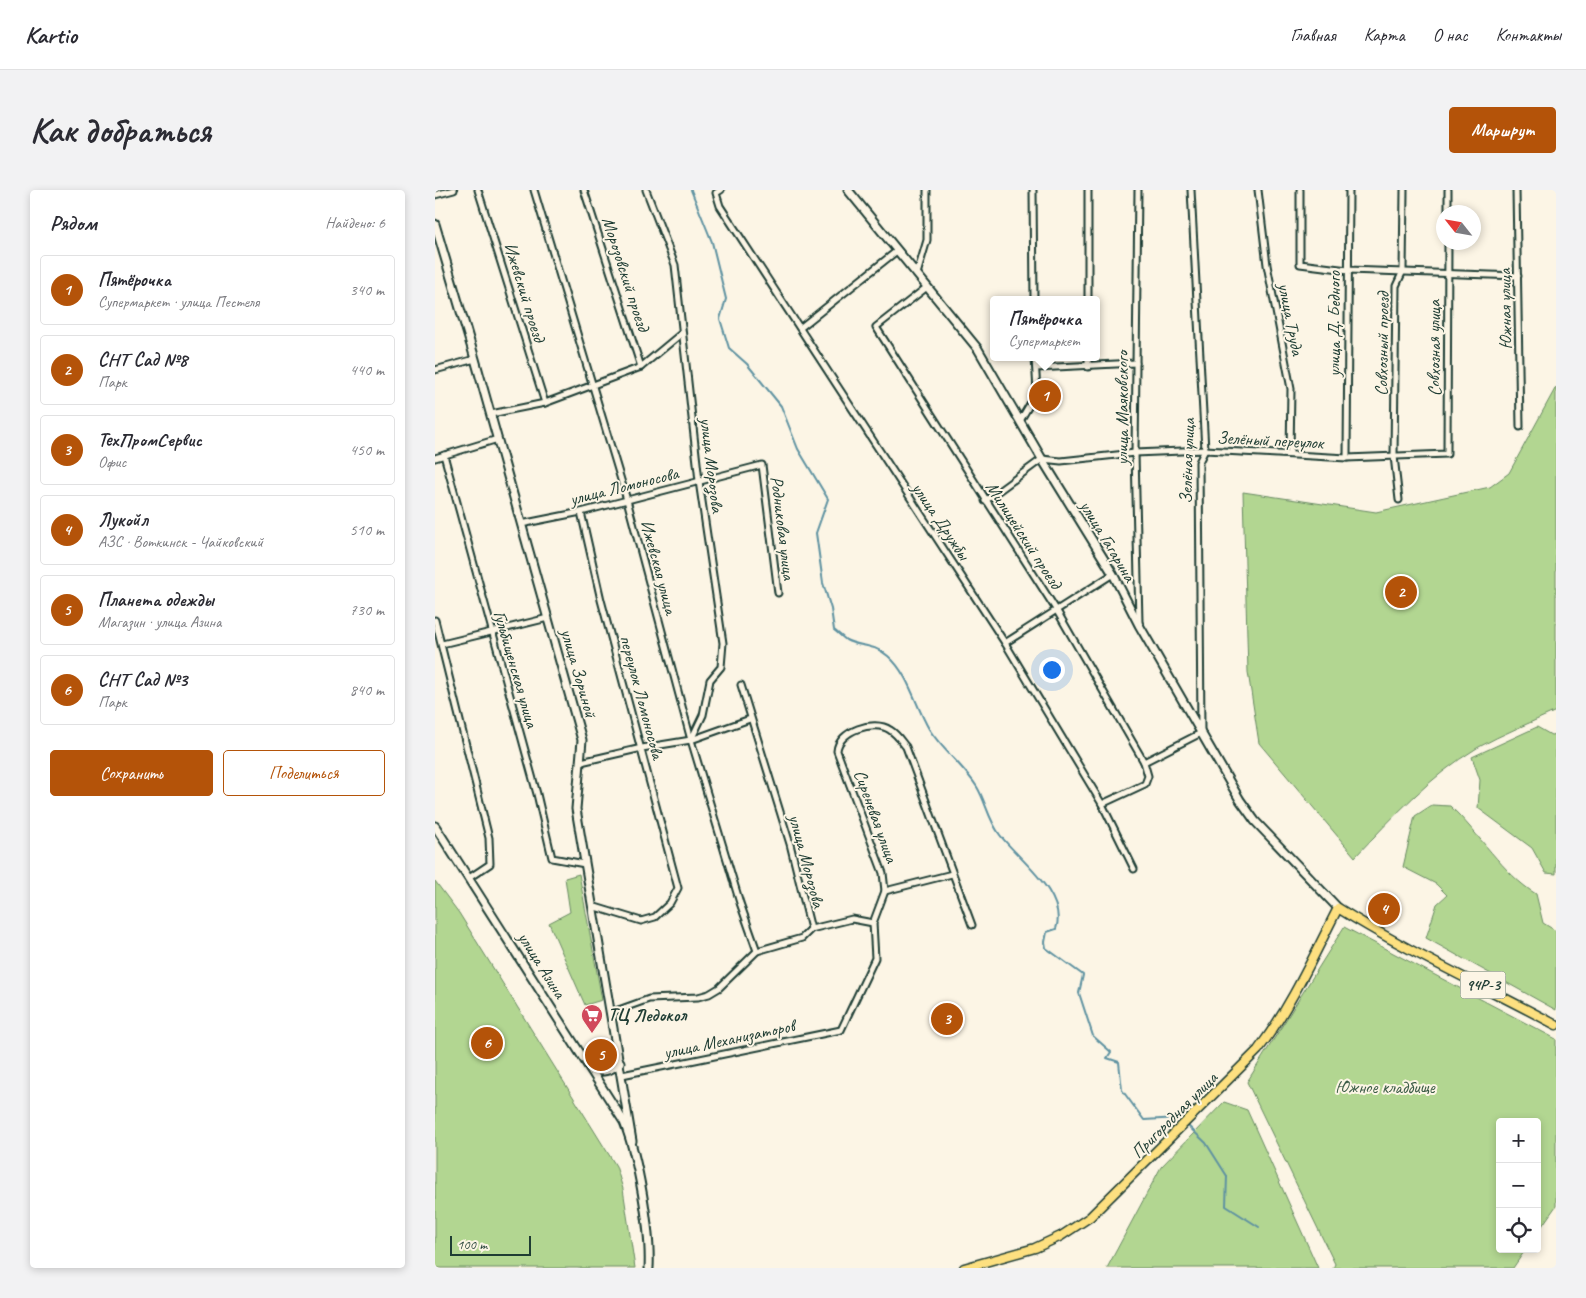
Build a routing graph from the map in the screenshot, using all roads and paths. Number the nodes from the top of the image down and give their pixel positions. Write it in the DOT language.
graph roads {
  1 [pos="454,190"];
  2 [pos="478,190"];
  3 [pos="534,190"];
  4 [pos="585,190"];
  5 [pos="647,190"];
  6 [pos="848,190"];
  7 [pos="927,190"];
  8 [pos="1033,190"];
  9 [pos="1089,190"];
  10 [pos="1138,190"];
  11 [pos="1191,190"];
  12 [pos="1258,190"];
  13 [pos="1300,190"];
  14 [pos="1349,190"];
  15 [pos="1404,190"];
  16 [pos="1448,190"];
  17 [pos="1516,190"];
  18 [pos="718,192"];
  19 [pos="435,195"];
  20 [pos="1448,205"];
  21 [pos="435,224"];
  22 [pos="438,242"];
  23 [pos="898,250"];
  24 [pos="1448,250"];
  25 [pos="1348,270"];
  26 [pos="1403,271"];
  27 [pos="1448,273"];
  28 [pos="917,274"];
  29 [pos="1518,276"];
  30 [pos="927,287"];
  31 [pos="1034,296"];
  32 [pos="1088,296"];
  33 [pos="800,328"];
  34 [pos="682,333"];
  35 [pos="475,359"];
  36 [pos="1035,361"];
  37 [pos="1088,361"];
  38 [pos="1136,363"];
  39 [pos="641,366"];
  40 [pos="1088,367"];
  41 [pos="1035,368"];
  42 [pos="435,370"];
  43 [pos="592,385"];
  44 [pos="545,403"];
  45 [pos="491,414"];
  46 [pos="1020,420"];
  47 [pos="1520,427"];
  48 [pos="498,439"];
  49 [pos="1205,450"];
  50 [pos="1135,453"];
  51 [pos="1290,453"];
  52 [pos="1447,454"];
  53 [pos="444,455"];
  54 [pos="1394,456"];
  55 [pos="435,458"];
  56 [pos="1347,458"];
  57 [pos="1042,459"];
  58 [pos="761,466"];
  59 [pos="699,481"];
  60 [pos="627,500"];
  61 [pos="1399,500"];
  62 [pos="985,501"];
  63 [pos="581,512"];
  64 [pos="521,524"];
  65 [pos="1113,574"];
  66 [pos="778,593"];
  67 [pos="1057,610"];
  68 [pos="548,618"];
  69 [pos="435,620"];
  70 [pos="1139,626"];
  71 [pos="491,633"];
  72 [pos="1005,643"];
  73 [pos="442,644"];
  74 [pos="741,685"];
  75 [pos="751,719"];
  76 [pos="1201,733"];
  77 [pos="691,740"];
  78 [pos="642,748"];
  79 [pos="581,762"];
  80 [pos="1144,762"];
  81 [pos="1101,804"];
  82 [pos="435,826"];
  83 [pos="442,836"];
  84 [pos="435,841"];
  85 [pos="585,864"];
  86 [pos="1135,869"];
  87 [pos="952,874"];
  88 [pos="469,878"];
  89 [pos="885,891"];
  90 [pos="592,906"];
  91 [pos="1338,908"];
  92 [pos="873,923"];
  93 [pos="972,925"];
  94 [pos="811,930"];
  95 [pos="757,951"];
  96 [pos="609,1013"];
  97 [pos="1556,1025"];
  98 [pos="620,1062"];
  99 [pos="590,1068"];
  100 [pos="622,1075"];
  101 [pos="632,1141"];
  102 [pos="649,1268"];
  103 [pos="964,1268"];
  1 -- 19 [label="street"];
  2 -- 44 [label="street, Ижевский проезд"];
  3 -- 43 [label="street, Ижевская улица"];
  4 -- 39 [label="street, Морозовский проезд"];
  5 -- 34 [label="street, улица Морозова"];
  6 -- 23 [label="main road, улица Гагарина"];
  7 -- 28 [label="street"];
  8 -- 31 [label="street"];
  9 -- 32 [label="street"];
  10 -- 38 [label="street, улица Маяковского"];
  11 -- 49 [label="street, Зелёная улица"];
  12 -- 51 [label="street, улица Труда"];
  13 -- 25 [label="street"];
  14 -- 25 [label="street, улица Д. Бедного"];
  15 -- 26 [label="street, Совхозный проезд"];
  16 -- 20 [label="street"];
  17 -- 29 [label="street, Южная улица"];
  18 -- 33 [label="street, улица Дружбы"];
  21 -- 22 [label="main road, улица Зориной"];
  22 -- 35 [label="main road, улица Зориной"];
  23 -- 28 [label="main road, улица Гагарина"];
  23 -- 33 [label="street"];
  24 -- 27 [label="street, Совхозная улица"];
  25 -- 26 [label="street"];
  25 -- 56 [label="street, улица Д. Бедного"];
  26 -- 27 [label="street"];
  26 -- 54 [label="street, Совхозный проезд"];
  27 -- 29 [label="street"];
  27 -- 52 [label="street, Совхозная улица"];
  28 -- 30 [label="main road, улица Гагарина"];
  29 -- 47 [label="street, Южная улица"];
  30 -- 46 [label="main road, улица Гагарина"];
  30 -- 62 [label="street, Милицейский проезд"];
  33 -- 72 [label="street, улица Дружбы"];
  34 -- 39 [label="street"];
  34 -- 59 [label="street, улица Морозова"];
  35 -- 42 [label="street"];
  35 -- 45 [label="main road, улица Зориной"];
  36 -- 41 [label="street"];
  37 -- 40 [label="street"];
  38 -- 40 [label="street"];
  38 -- 50 [label="street, улица Маяковского"];
  39 -- 43 [label="street"];
  40 -- 41 [label="street"];
  41 -- 46 [label="street"];
  43 -- 44 [label="street"];
  43 -- 60 [label="street, Ижевская улица"];
  44 -- 45 [label="street"];
  45 -- 48 [label="main road, улица Зориной"];
  46 -- 57 [label="main road, улица Гагарина"];
  48 -- 53 [label="street"];
  48 -- 64 [label="main road, улица Зориной"];
  49 -- 50 [label="street, Зелёный переулок"];
  49 -- 51 [label="street, Зелёный переулок"];
  49 -- 76 [label="street, Зелёная улица"];
  50 -- 57 [label="street, Зелёный переулок"];
  50 -- 70 [label="street, улица Маяковского"];
  51 -- 56 [label="street, Зелёный переулок"];
  52 -- 54 [label="street, Зелёный переулок"];
  53 -- 55 [label="street"];
  53 -- 71 [label="street, Гульбищенская улица"];
  54 -- 56 [label="street, Зелёный переулок"];
  54 -- 61 [label="street, Совхозный проезд"];
  57 -- 62 [label="street"];
  57 -- 65 [label="main road, улица Гагарина"];
  58 -- 59 [label="street, улица Ломоносова"];
  58 -- 66 [label="street, Родниковая улица"];
  59 -- 60 [label="street, улица Ломоносова"];
  59 -- 77 [label="street, улица Морозова"];
  60 -- 63 [label="street, улица Ломоносова"];
  60 -- 77 [label="street, Ижевская улица"];
  62 -- 67 [label="street, Милицейский проезд"];
  63 -- 64 [label="street, улица Ломоносова"];
  63 -- 78 [label="street, переулок Ломоносова"];
  64 -- 68 [label="main road, улица Зориной"];
  65 -- 67 [label="street"];
  65 -- 70 [label="main road, улица Гагарина"];
  67 -- 72 [label="street"];
  67 -- 80 [label="street, Милицейский проезд"];
  68 -- 71 [label="street"];
  68 -- 79 [label="main road, улица Зориной"];
  69 -- 73 [label="street"];
  70 -- 76 [label="main road, улица Гагарина"];
  71 -- 73 [label="street"];
  71 -- 85 [label="street, Гульбищенская улица"];
  72 -- 81 [label="street, улица Дружбы"];
  73 -- 88 [label="street"];
  74 -- 75 [label="street, улица Морозова"];
  75 -- 77 [label="street"];
  75 -- 94 [label="street, улица Морозова"];
  76 -- 80 [label="street"];
  76 -- 91 [label="main road, улица Гагарина"];
  77 -- 78 [label="street"];
  77 -- 95 [label="street, Ижевская улица"];
  78 -- 79 [label="street"];
  78 -- 90 [label="street, переулок Ломоносова"];
  79 -- 85 [label="main road, улица Зориной"];
  80 -- 81 [label="street"];
  81 -- 86 [label="street, улица Дружбы"];
  82 -- 83 [label="main road, улица Азина"];
  83 -- 84 [label="street"];
  83 -- 88 [label="main road, улица Азина"];
  85 -- 90 [label="main road, улица Зориной"];
  87 -- 89 [label="street"];
  87 -- 89 [label="street, Сиреневая улица"];
  87 -- 93 [label="street"];
  88 -- 99 [label="main road, улица Азина"];
  89 -- 92 [label="street"];
  90 -- 96 [label="main road, улица Зориной"];
  91 -- 97 [label="main road, 94Р-3"];
  91 -- 103 [label="main road, Пригородная улица"];
  92 -- 94 [label="street"];
  92 -- 100 [label="street, улица Механизаторов"];
  94 -- 95 [label="street"];
  95 -- 96 [label="street"];
  96 -- 98 [label="main road, улица Зориной"];
  98 -- 99 [label="main road"];
  98 -- 100 [label="main road, улица Зориной"];
  99 -- 101 [label="main road, улица Азина"];
  100 -- 101 [label="main road, улица Зориной"];
  101 -- 102 [label="main road, улица Азина"];
}
